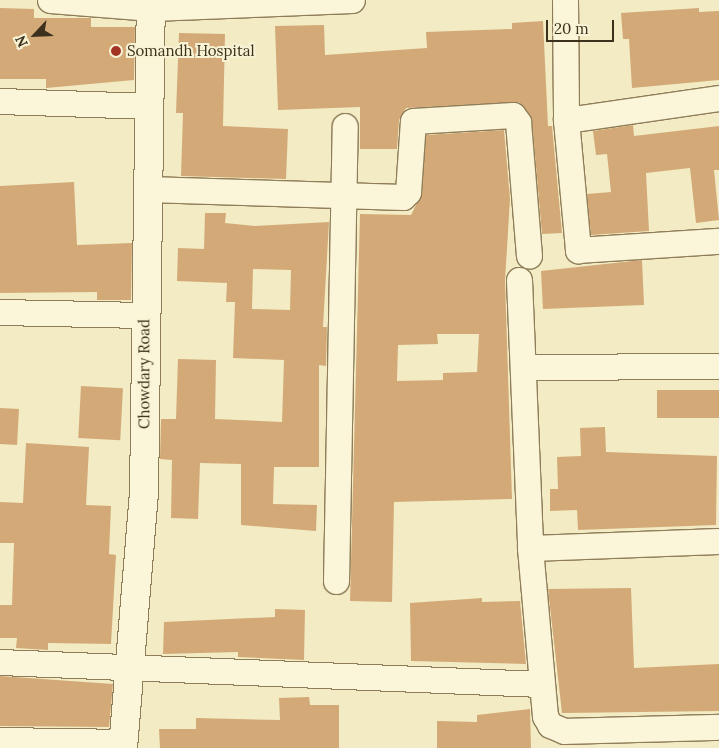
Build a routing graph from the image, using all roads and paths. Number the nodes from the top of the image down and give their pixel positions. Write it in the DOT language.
graph roads {
  1 [pos="50,0"];
  2 [pos="352,0"];
  3 [pos="565,0"];
  4 [pos="151,4"];
  5 [pos="719,98"];
  6 [pos="0,101"];
  7 [pos="149,106"];
  8 [pos="566,120"];
  9 [pos="345,126"];
  10 [pos="147,189"];
  11 [pos="345,195"];
  12 [pos="719,241"];
  13 [pos="529,256"];
  14 [pos="519,280"];
  15 [pos="0,312"];
  16 [pos="143,314"];
  17 [pos="717,366"];
  18 [pos="523,367"];
  19 [pos="719,540"];
  20 [pos="530,548"];
  21 [pos="336,581"];
  22 [pos="0,662"];
  23 [pos="130,670"];
  24 [pos="540,684"];
  25 [pos="719,727"];
  26 [pos="0,740"];
  27 [pos="123,745"];
  1 -- 4 [label="street"];
  2 -- 4 [label="street"];
  3 -- 8 [label="street"];
  4 -- 7 [label="street, Chowdary Road"];
  5 -- 8 [label="street"];
  6 -- 7 [label="street"];
  7 -- 10 [label="street, Chowdary Road"];
  8 -- 12 [label="street"];
  9 -- 11 [label="street"];
  10 -- 11 [label="street"];
  10 -- 16 [label="street, Chowdary Road"];
  11 -- 13 [label="street"];
  11 -- 21 [label="street"];
  14 -- 18 [label="street"];
  15 -- 16 [label="street"];
  16 -- 23 [label="street, Chowdary Road"];
  17 -- 18 [label="street"];
  18 -- 20 [label="street"];
  19 -- 20 [label="street"];
  20 -- 24 [label="street"];
  22 -- 23 [label="street"];
  23 -- 24 [label="street"];
  23 -- 27 [label="street, Chowdary Road"];
  24 -- 25 [label="street"];
  26 -- 27 [label="street"];
}
